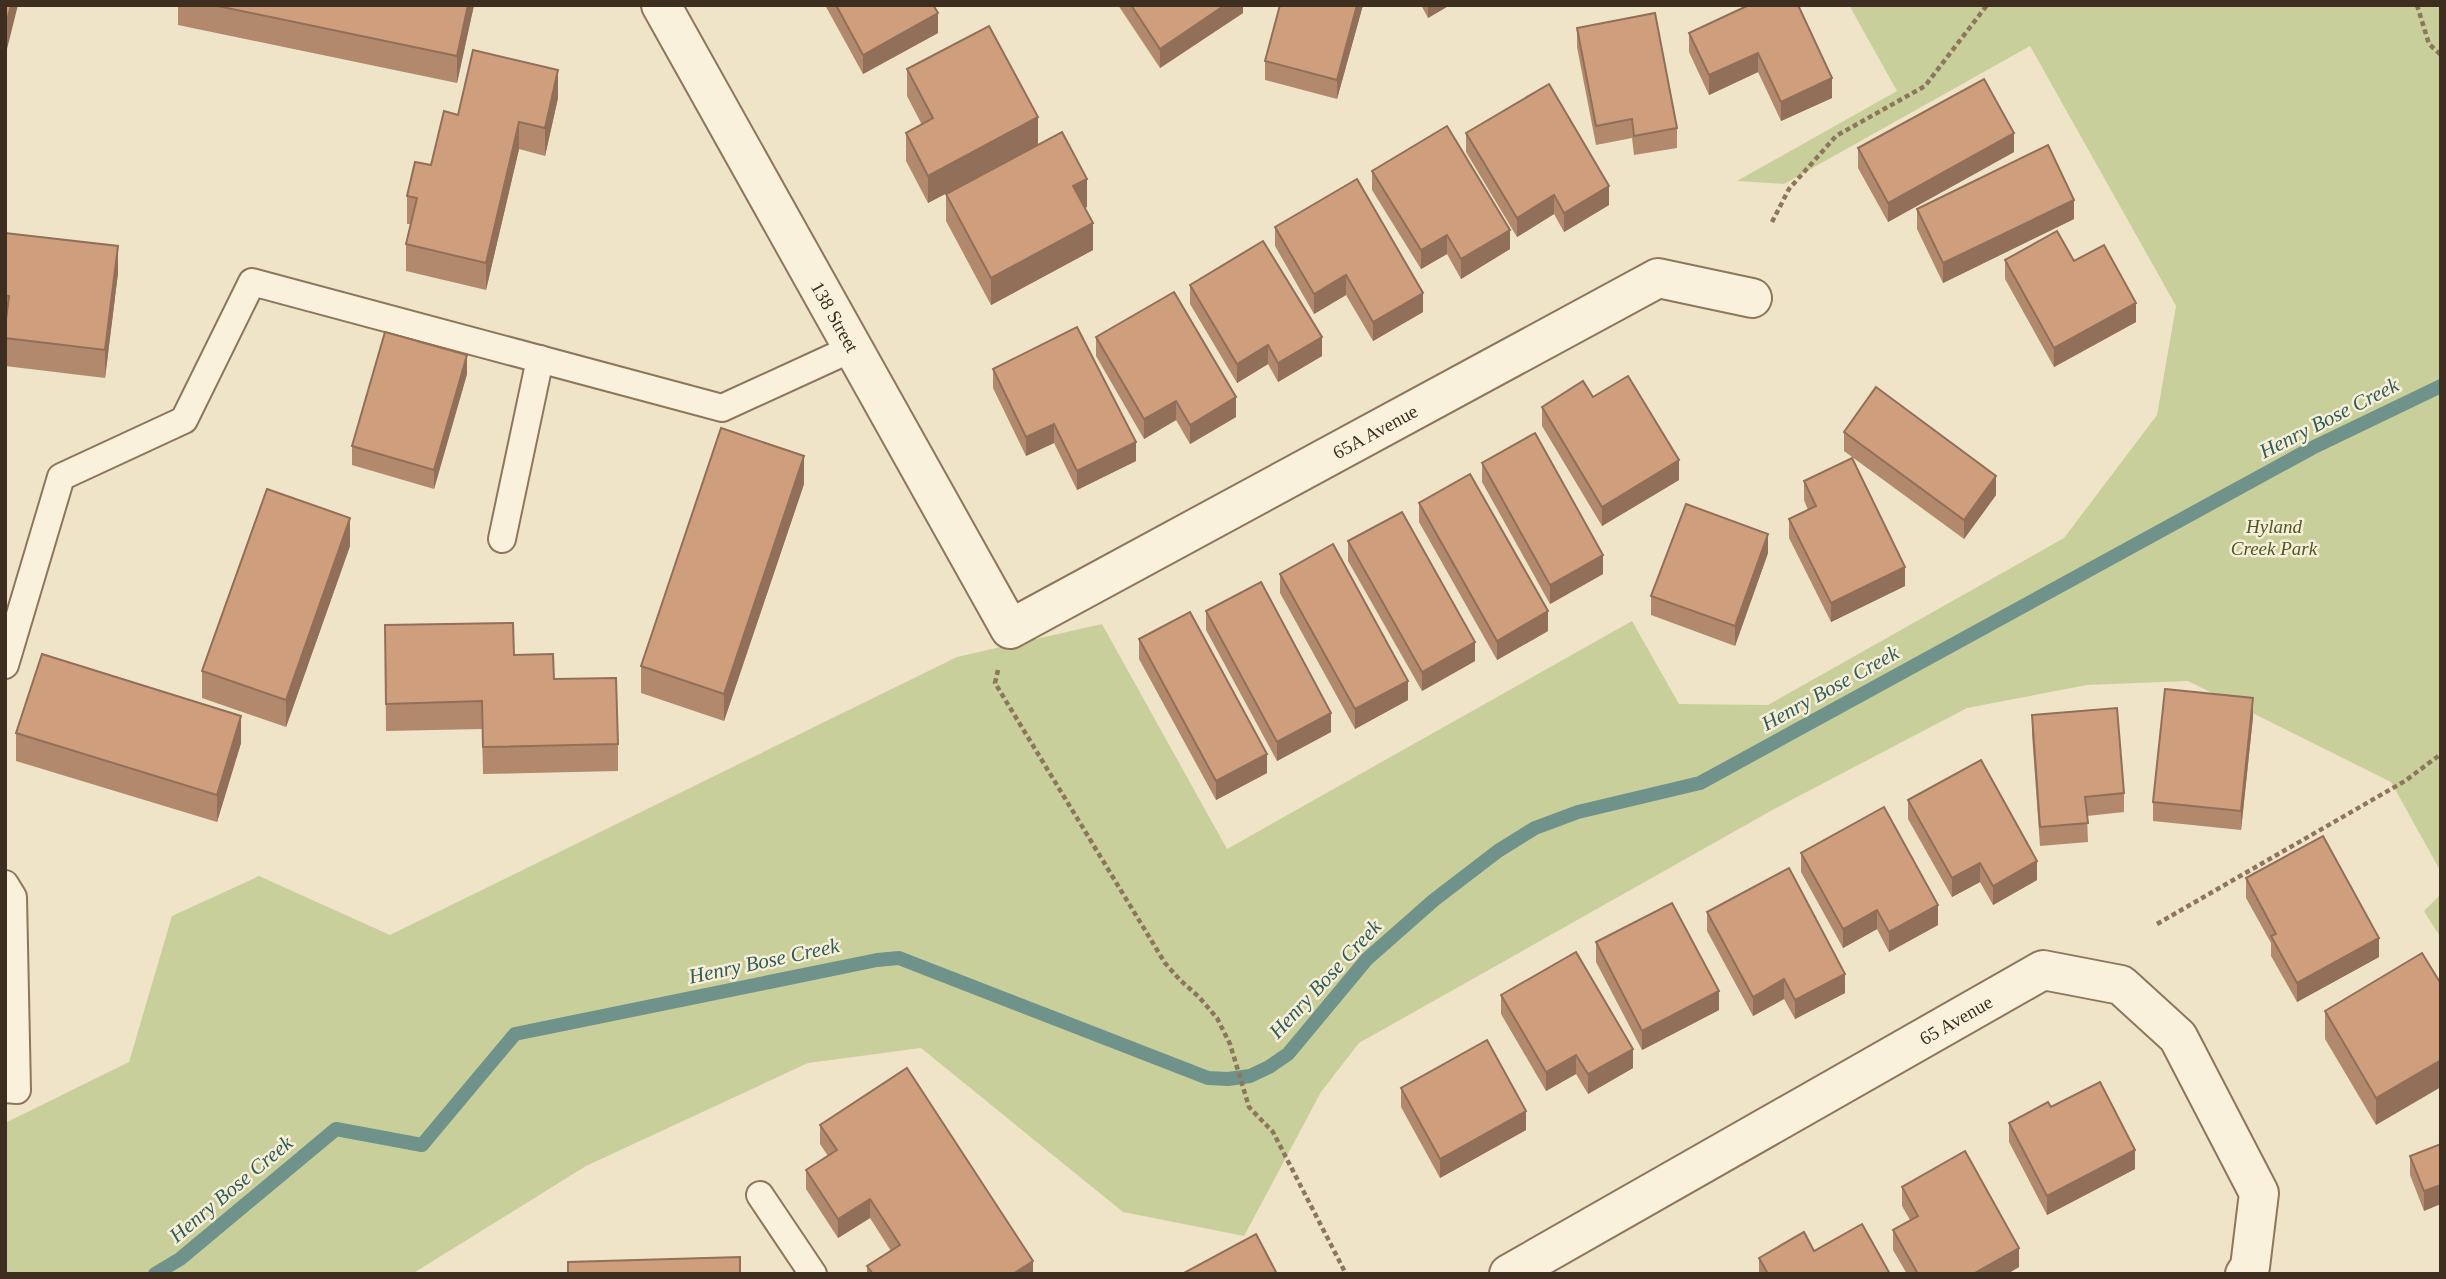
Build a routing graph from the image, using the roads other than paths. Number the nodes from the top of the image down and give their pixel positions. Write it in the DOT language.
graph roads {
  1 [pos="661,5"];
  2 [pos="1752,298"];
  3 [pos="853,348"];
  4 [pos="540,359"];
  5 [pos="502,539"];
  6 [pos="1010,629"];
  7 [pos="5,665"];
  8 [pos="5,884"];
  9 [pos="5,1089"];
  10 [pos="760,1195"];
  11 [pos="813,1274"];
  12 [pos="1509,1274"];
  13 [pos="2245,1274"];
  1 -- 3 [label="street, 138 Street"];
  2 -- 6 [label="street, 65A Avenue"];
  3 -- 4 [label="lane"];
  3 -- 6 [label="street, 138 Street"];
  4 -- 5 [label="lane"];
  4 -- 7 [label="lane"];
  8 -- 9 [label="lane"];
  10 -- 11 [label="lane"];
  12 -- 13 [label="street, 65 Avenue"];
}
